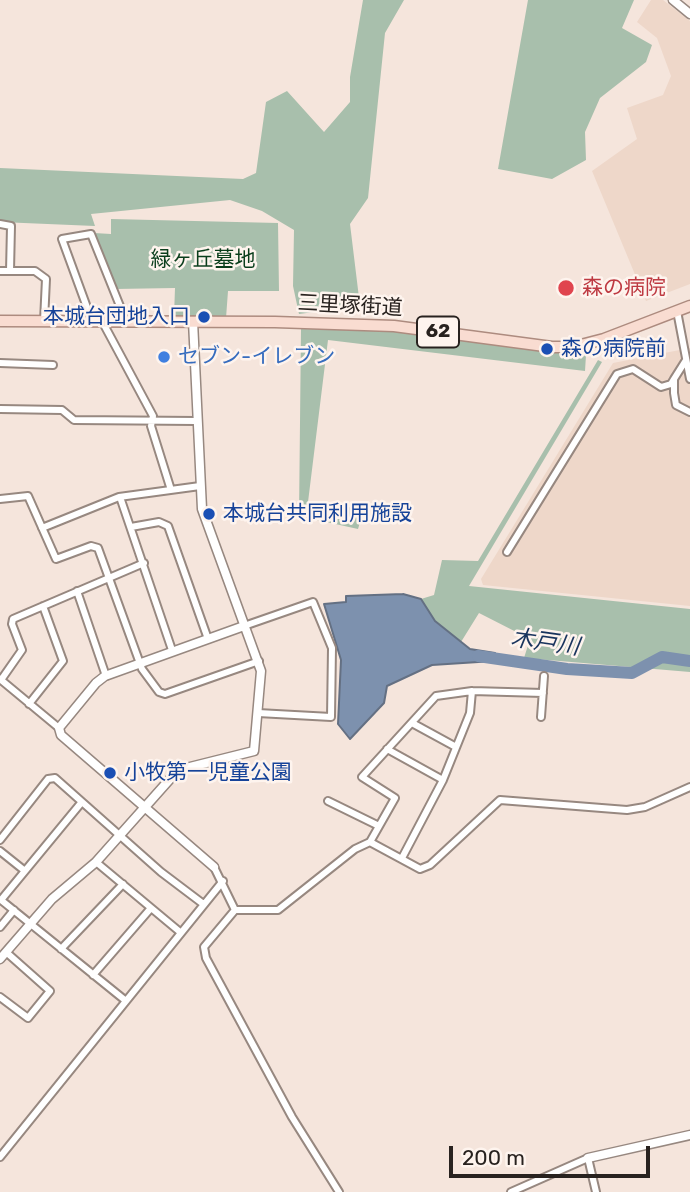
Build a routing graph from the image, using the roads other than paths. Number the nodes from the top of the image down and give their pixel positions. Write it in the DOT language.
graph roads {
  1 [pos="673,0"];
  2 [pos="690,14"];
  3 [pos="0,224"];
  4 [pos="0,271"];
  5 [pos="10,271"];
  6 [pos="690,306"];
  7 [pos="677,311"];
  8 [pos="0,321"];
  9 [pos="44,321"];
  10 [pos="97,321"];
  11 [pos="126,321"];
  12 [pos="193,321"];
  13 [pos="686,360"];
  14 [pos="0,363"];
  15 [pos="53,365"];
  16 [pos="674,379"];
  17 [pos="690,379"];
  18 [pos="0,409"];
  19 [pos="690,412"];
  20 [pos="153,421"];
  21 [pos="196,421"];
  22 [pos="200,486"];
  23 [pos="171,490"];
  24 [pos="120,497"];
  25 [pos="0,499"];
  26 [pos="131,527"];
  27 [pos="42,528"];
  28 [pos="508,552"];
  29 [pos="144,562"];
  30 [pos="110,577"];
  31 [pos="77,591"];
  32 [pos="43,606"];
  33 [pos="244,626"];
  34 [pos="208,639"];
  35 [pos="172,650"];
  36 [pos="259,661"];
  37 [pos="140,663"];
  38 [pos="106,676"];
  39 [pos="544,677"];
  40 [pos="1,680"];
  41 [pos="472,691"];
  42 [pos="543,693"];
  43 [pos="29,704"];
  44 [pos="258,713"];
  45 [pos="541,717"];
  46 [pos="412,723"];
  47 [pos="59,728"];
  48 [pos="456,747"];
  49 [pos="387,749"];
  50 [pos="443,780"];
  51 [pos="690,787"];
  52 [pos="328,801"];
  53 [pos="81,803"];
  54 [pos="145,806"];
  55 [pos="379,826"];
  56 [pos="120,835"];
  57 [pos="0,840"];
  58 [pos="370,842"];
  59 [pos="0,851"];
  60 [pos="402,858"];
  61 [pos="96,862"];
  62 [pos="214,867"];
  63 [pos="25,871"];
  64 [pos="223,881"];
  65 [pos="123,884"];
  66 [pos="202,903"];
  67 [pos="151,908"];
  68 [pos="14,910"];
  69 [pos="235,910"];
  70 [pos="30,923"];
  71 [pos="0,927"];
  72 [pos="180,932"];
  73 [pos="61,949"];
  74 [pos="3,955"];
  75 [pos="93,975"];
  76 [pos="0,997"];
  77 [pos="126,1001"];
  78 [pos="690,1135"];
  79 [pos="0,1157"];
  80 [pos="588,1158"];
  81 [pos="338,1192"];
  82 [pos="511,1192"];
  83 [pos="596,1192"];
  1 -- 2 [label="street"];
  3 -- 5 [label="street"];
  4 -- 5 [label="street"];
  5 -- 9 [label="street"];
  6 -- 7 [label="main road, 三里塚街道 / 62"];
  7 -- 12 [label="main road, 三里塚街道 / 62"];
  7 -- 13 [label="street"];
  8 -- 9 [label="main road, 三里塚街道 / 62"];
  9 -- 10 [label="main road, 三里塚街道 / 62"];
  10 -- 11 [label="main road, 三里塚街道 / 62"];
  10 -- 11 [label="street"];
  10 -- 20 [label="street"];
  11 -- 12 [label="main road, 三里塚街道 / 62"];
  12 -- 21 [label="street"];
  13 -- 16 [label="street"];
  13 -- 17 [label="street"];
  14 -- 15 [label="street"];
  16 -- 19 [label="street"];
  16 -- 28 [label="street"];
  18 -- 20 [label="street"];
  20 -- 21 [label="street"];
  20 -- 23 [label="street"];
  21 -- 22 [label="street"];
  22 -- 23 [label="street"];
  22 -- 33 [label="street"];
  23 -- 24 [label="street"];
  24 -- 26 [label="street"];
  24 -- 27 [label="street"];
  25 -- 27 [label="street"];
  26 -- 29 [label="street"];
  26 -- 34 [label="street"];
  27 -- 30 [label="street"];
  29 -- 30 [label="street"];
  29 -- 35 [label="street"];
  30 -- 31 [label="street"];
  30 -- 37 [label="street"];
  31 -- 32 [label="street"];
  31 -- 38 [label="street"];
  32 -- 40 [label="street"];
  32 -- 43 [label="street"];
  33 -- 34 [label="street"];
  33 -- 36 [label="street"];
  33 -- 44 [label="street"];
  34 -- 35 [label="street"];
  35 -- 37 [label="street"];
  36 -- 37 [label="street"];
  36 -- 44 [label="street"];
  37 -- 38 [label="street"];
  38 -- 47 [label="street"];
  39 -- 42 [label="street"];
  40 -- 43 [label="street"];
  41 -- 42 [label="street"];
  41 -- 46 [label="street"];
  41 -- 48 [label="street"];
  42 -- 45 [label="street"];
  43 -- 47 [label="street"];
  44 -- 54 [label="street"];
  46 -- 48 [label="street"];
  46 -- 49 [label="street"];
  47 -- 54 [label="street"];
  48 -- 50 [label="street"];
  49 -- 50 [label="street"];
  49 -- 55 [label="street"];
  50 -- 60 [label="street"];
  51 -- 60 [label="street"];
  52 -- 55 [label="street"];
  53 -- 56 [label="street"];
  53 -- 57 [label="street"];
  53 -- 63 [label="street"];
  54 -- 56 [label="street"];
  54 -- 62 [label="street"];
  55 -- 58 [label="street"];
  56 -- 61 [label="street"];
  56 -- 66 [label="street"];
  58 -- 60 [label="street"];
  58 -- 69 [label="street"];
  59 -- 63 [label="street"];
  61 -- 65 [label="street"];
  61 -- 70 [label="street"];
  62 -- 64 [label="street"];
  63 -- 68 [label="street"];
  64 -- 66 [label="street"];
  64 -- 69 [label="street"];
  65 -- 67 [label="street"];
  65 -- 73 [label="street"];
  66 -- 72 [label="street"];
  67 -- 72 [label="street"];
  67 -- 75 [label="street"];
  68 -- 70 [label="street"];
  68 -- 71 [label="street"];
  69 -- 81 [label="street"];
  70 -- 73 [label="street"];
  70 -- 74 [label="street"];
  72 -- 77 [label="street"];
  73 -- 75 [label="street"];
  74 -- 76 [label="street"];
  75 -- 77 [label="street"];
  77 -- 79 [label="street"];
  78 -- 80 [label="street"];
  80 -- 82 [label="street"];
  80 -- 83 [label="street"];
}
